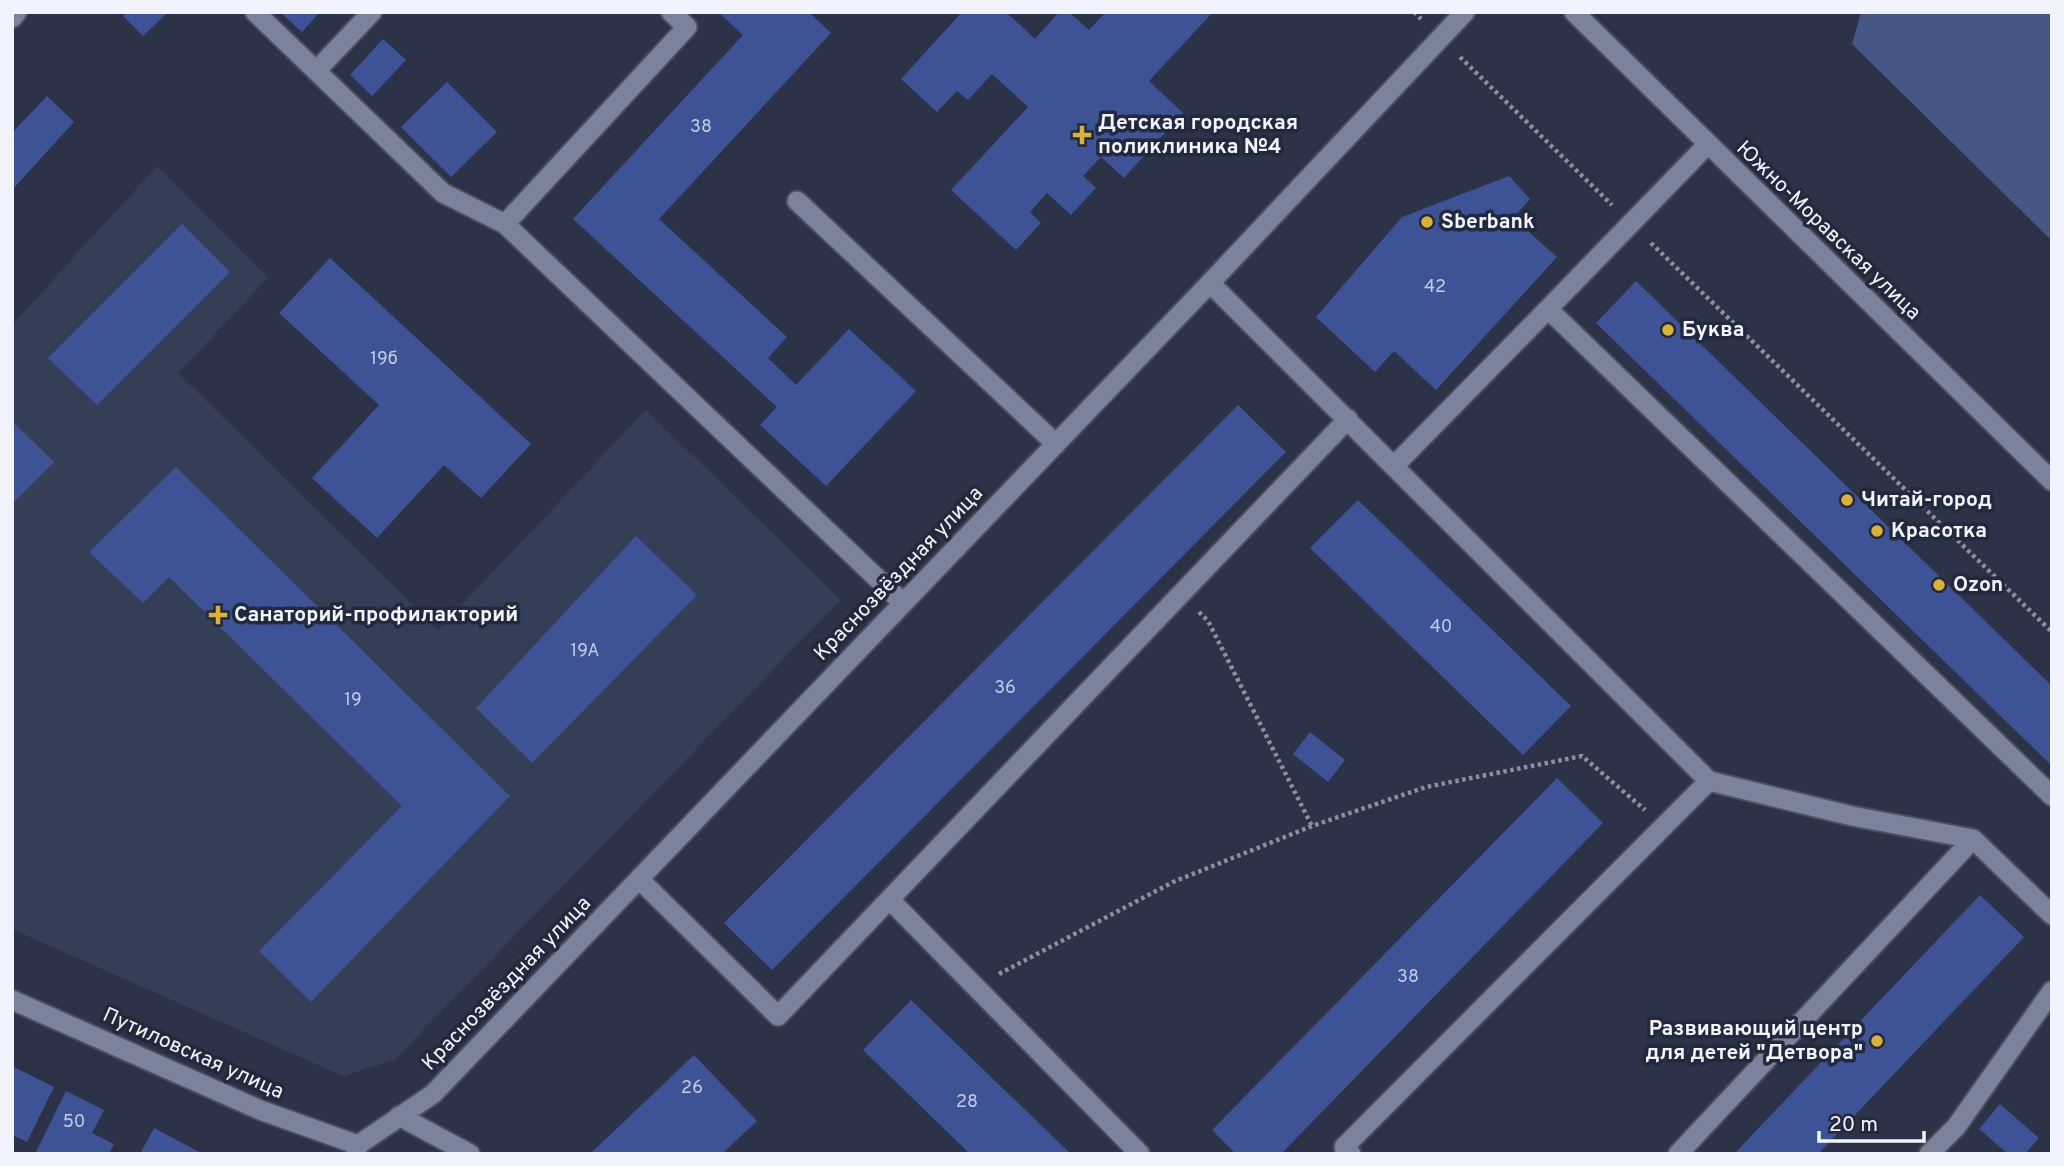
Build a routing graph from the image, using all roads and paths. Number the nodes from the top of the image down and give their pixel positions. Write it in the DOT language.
graph roads {
  1 [pos="18,12"];
  2 [pos="255,12"];
  3 [pos="372,12"];
  4 [pos="671,12"];
  5 [pos="1414,12"];
  6 [pos="1465,12"];
  7 [pos="1574,12"];
  8 [pos="12,18"];
  9 [pos="1440,38"];
  10 [pos="316,71"];
  11 [pos="1707,145"];
  12 [pos="797,201"];
  13 [pos="505,224"];
  14 [pos="1631,224"];
  15 [pos="1210,283"];
  16 [pos="1548,309"];
  17 [pos="1348,419"];
  18 [pos="1056,444"];
  19 [pos="1395,465"];
  20 [pos="2052,481"];
  21 [pos="902,602"];
  22 [pos="1208,621"];
  23 [pos="2052,632"];
  24 [pos="1709,781"];
  25 [pos="2052,796"];
  26 [pos="1312,826"];
  27 [pos="1665,826"];
  28 [pos="1973,839"];
  29 [pos="639,879"];
  30 [pos="891,901"];
  31 [pos="2052,915"];
  32 [pos="975,987"];
  33 [pos="2052,991"];
  34 [pos="12,1000"];
  35 [pos="399,1116"];
  36 [pos="357,1150"];
  37 [pos="1344,1152"];
  38 [pos="470,1154"];
  39 [pos="1140,1154"];
  40 [pos="1678,1154"];
  41 [pos="1929,1154"];
  1 -- 8 [label="street"];
  2 -- 10 [label="street"];
  3 -- 10 [label="street"];
  4 -- 13 [label="street"];
  5 -- 9 [label="path"];
  6 -- 9 [label="street, Краснозвёздная улица"];
  7 -- 11 [label="street, Южно-Моравская улица"];
  9 -- 14 [label="path"];
  9 -- 15 [label="street, Краснозвёздная улица"];
  10 -- 13 [label="street"];
  11 -- 14 [label="street"];
  11 -- 20 [label="street, Южно-Моравская улица"];
  12 -- 18 [label="street"];
  13 -- 21 [label="street"];
  14 -- 16 [label="street"];
  14 -- 23 [label="path"];
  15 -- 17 [label="street"];
  15 -- 18 [label="street, Краснозвёздная улица"];
  16 -- 19 [label="street"];
  16 -- 25 [label="street"];
  17 -- 19 [label="street"];
  17 -- 30 [label="street"];
  18 -- 21 [label="street, Краснозвёздная улица"];
  19 -- 24 [label="street"];
  21 -- 29 [label="street, Краснозвёздная улица"];
  22 -- 26 [label="path"];
  24 -- 27 [label="street"];
  24 -- 28 [label="street"];
  26 -- 27 [label="path"];
  26 -- 32 [label="path"];
  27 -- 37 [label="street"];
  28 -- 31 [label="street"];
  28 -- 40 [label="street"];
  29 -- 30 [label="street"];
  29 -- 35 [label="street, Краснозвёздная улица"];
  30 -- 32 [label="street"];
  32 -- 39 [label="street"];
  33 -- 41 [label="street"];
  34 -- 36 [label="street, Путиловская улица"];
  35 -- 36 [label="street, Краснозвёздная улица"];
  35 -- 38 [label="street"];
}
